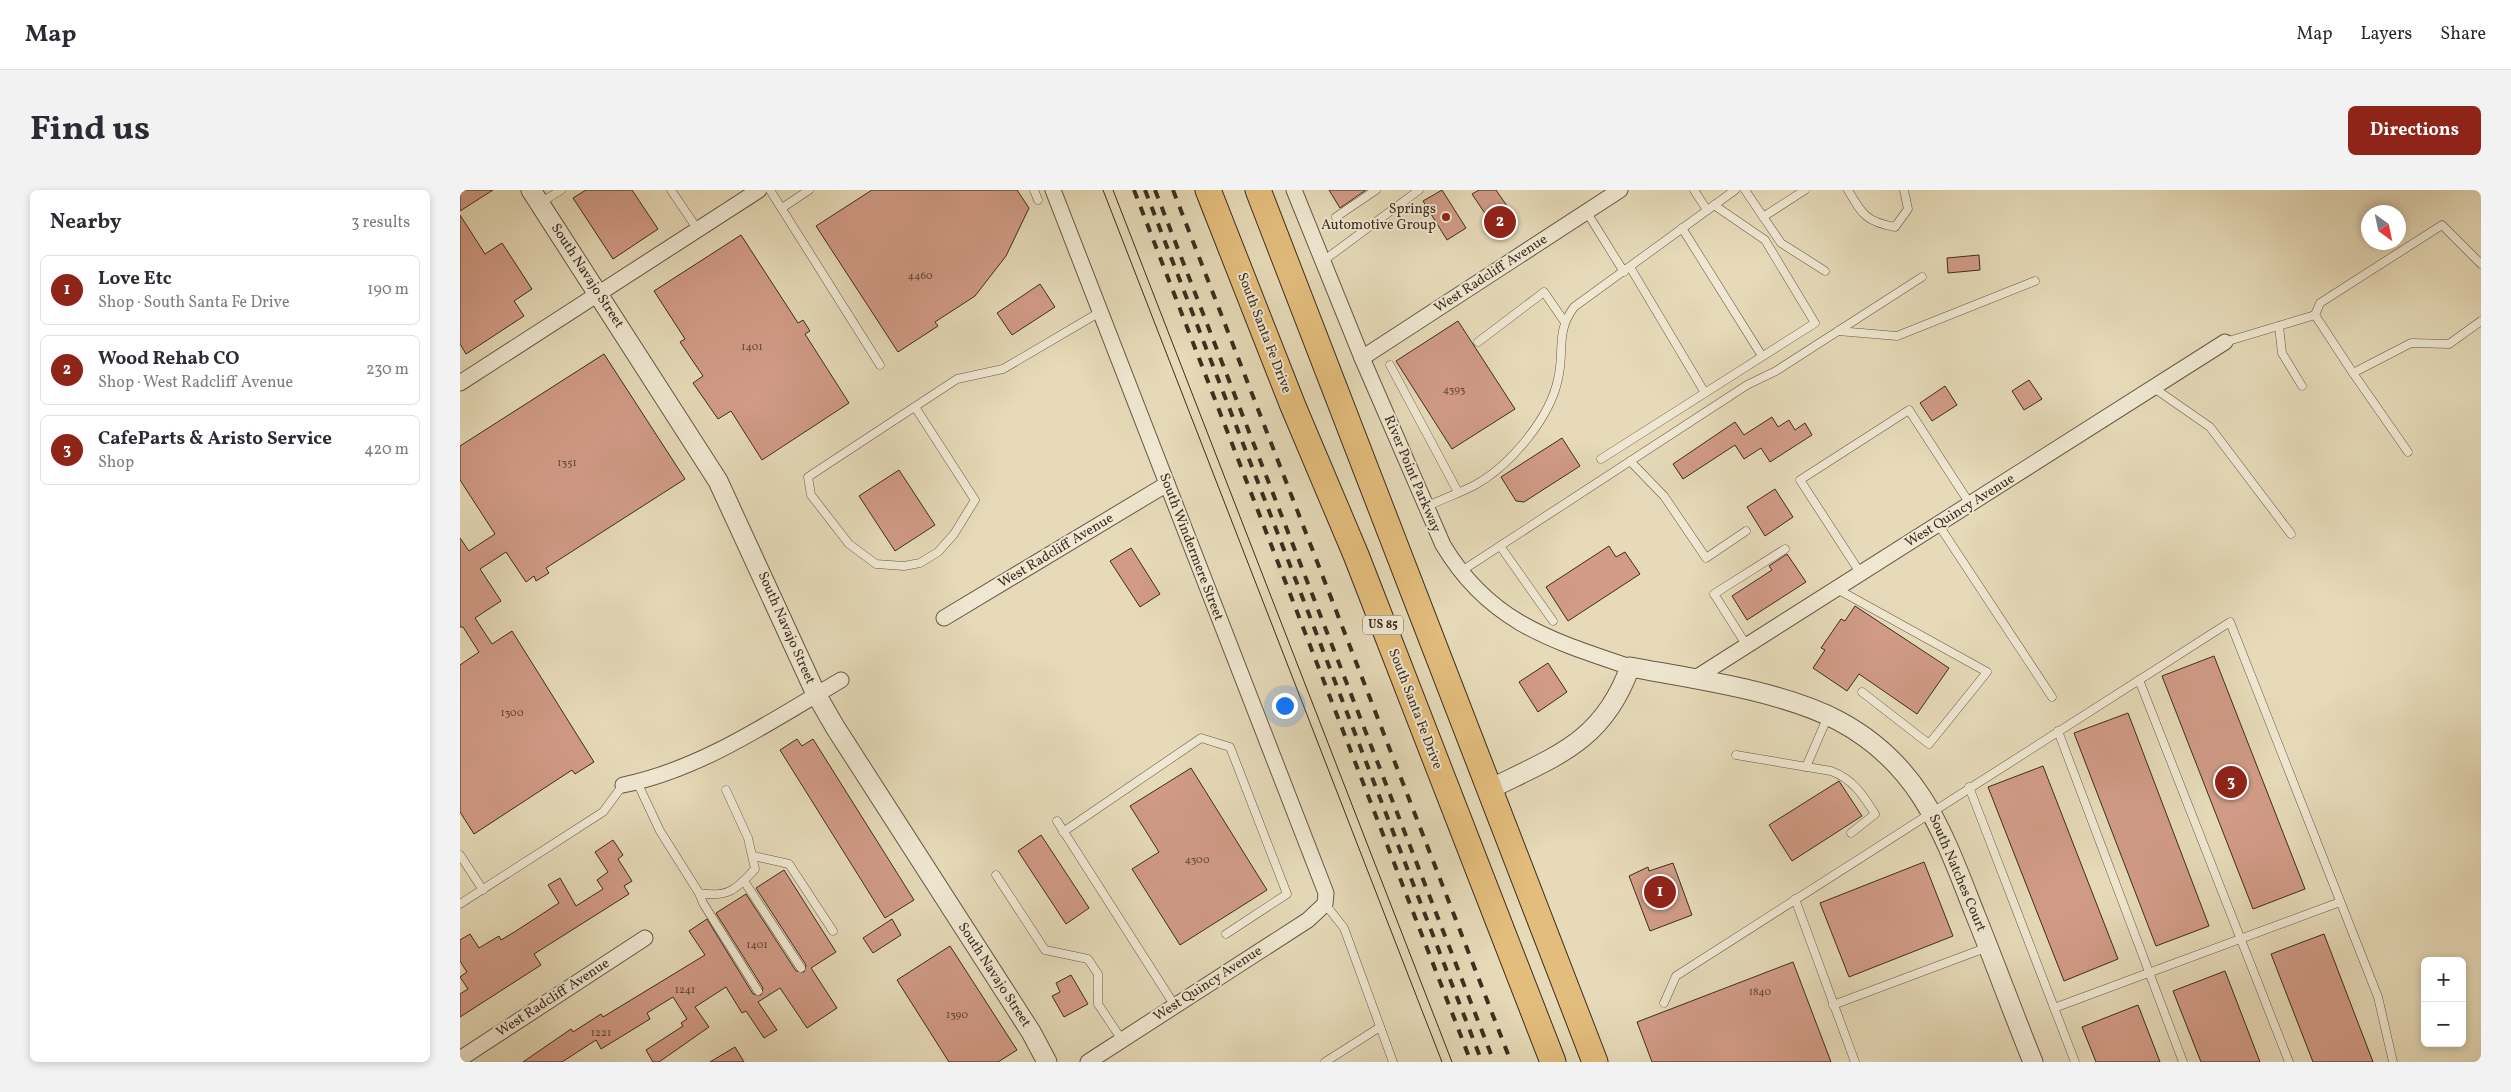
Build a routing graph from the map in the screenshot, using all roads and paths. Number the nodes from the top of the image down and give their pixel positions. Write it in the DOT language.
graph roads {
  1 [pos="561,190"];
  2 [pos="671,190"];
  3 [pos="759,190"];
  4 [pos="770,190"];
  5 [pos="809,190"];
  6 [pos="1034,190"];
  7 [pos="1053,190"];
  8 [pos="1208,190"];
  9 [pos="1258,190"];
  10 [pos="1294,190"];
  11 [pos="1376,190"];
  12 [pos="1419,190"];
  13 [pos="1620,190"];
  14 [pos="1694,190"];
  15 [pos="1735,190"];
  16 [pos="1745,190"];
  17 [pos="1805,190"];
  18 [pos="1848,190"];
  19 [pos="1904,190"];
  20 [pos="536,196"];
  21 [pos="1038,200"];
  22 [pos="1714,205"];
  23 [pos="782,208"];
  24 [pos="1707,210"];
  25 [pos="1336,216"];
  26 [pos="1763,217"];
  27 [pos="1591,219"];
  28 [pos="1682,228"];
  29 [pos="698,230"];
  30 [pos="1323,261"];
  31 [pos="2481,264"];
  32 [pos="1627,270"];
  33 [pos="1824,271"];
  34 [pos="1922,277"];
  35 [pos="2035,281"];
  36 [pos="599,294"];
  37 [pos="1100,312"];
  38 [pos="2315,314"];
  39 [pos="1564,321"];
  40 [pos="2481,321"];
  41 [pos="2279,326"];
  42 [pos="1838,331"];
  43 [pos="1478,342"];
  44 [pos="2225,342"];
  45 [pos="1762,356"];
  46 [pos="1362,358"];
  47 [pos="880,365"];
  48 [pos="1390,365"];
  49 [pos="2353,373"];
  50 [pos="460,383"];
  51 [pos="2302,386"];
  52 [pos="2154,388"];
  53 [pos="1705,393"];
  54 [pos="915,406"];
  55 [pos="2408,452"];
  56 [pos="1601,459"];
  57 [pos="1630,461"];
  58 [pos="1167,484"];
  59 [pos="1458,492"];
  60 [pos="1970,504"];
  61 [pos="1426,506"];
  62 [pos="1938,524"];
  63 [pos="1746,532"];
  64 [pos="2291,534"];
  65 [pos="1500,546"];
  66 [pos="1785,549"];
  67 [pos="1460,572"];
  68 [pos="1861,574"];
  69 [pos="1837,589"];
  70 [pos="944,618"];
  71 [pos="1554,621"];
  72 [pos="1747,646"];
  73 [pos="1630,667"];
  74 [pos="1694,679"];
  75 [pos="841,680"];
  76 [pos="2139,680"];
  77 [pos="1862,692"];
  78 [pos="816,694"];
  79 [pos="2052,697"];
  80 [pos="1828,716"];
  81 [pos="2058,731"];
  82 [pos="1736,755"];
  83 [pos="1806,767"];
  84 [pos="630,784"];
  85 [pos="1969,787"];
  86 [pos="1490,789"];
  87 [pos="726,790"];
  88 [pos="1932,811"];
  89 [pos="1057,821"];
  90 [pos="1064,832"];
  91 [pos="1851,832"];
  92 [pos="460,855"];
  93 [pos="754,856"];
  94 [pos="996,875"];
  95 [pos="744,881"];
  96 [pos="482,890"];
  97 [pos="699,892"];
  98 [pos="1795,899"];
  99 [pos="2340,902"];
  100 [pos="460,904"];
  101 [pos="1325,904"];
  102 [pos="833,931"];
  103 [pos="1226,934"];
  104 [pos="645,938"];
  105 [pos="2240,938"];
  106 [pos="1988,947"];
  107 [pos="801,968"];
  108 [pos="2149,973"];
  109 [pos="758,991"];
  110 [pos="1664,1003"];
  111 [pos="1833,1005"];
  112 [pos="1175,1006"];
  113 [pos="2054,1008"];
  114 [pos="1380,1027"];
  115 [pos="1122,1040"];
  116 [pos="461,1060"];
  117 [pos="1047,1062"];
  118 [pos="1088,1062"];
  119 [pos="1325,1062"];
  120 [pos="1393,1062"];
  121 [pos="1553,1062"];
  122 [pos="1595,1062"];
  123 [pos="1855,1062"];
  124 [pos="2033,1062"];
  125 [pos="2075,1062"];
  126 [pos="2183,1062"];
  127 [pos="2289,1062"];
  128 [pos="2393,1062"];
  1 -- 20 [label="lane"];
  2 -- 29 [label="lane"];
  3 -- 29 [label="street"];
  4 -- 23 [label="lane"];
  5 -- 23 [label="lane"];
  6 -- 21 [label="lane"];
  7 -- 37 [label="street, South Windermere Street"];
  8 -- 121 [label="highway, South Santa Fe Drive / US 85"];
  9 -- 86 [label="highway, US 85"];
  10 -- 30 [label="street, River Point Parkway"];
  11 -- 25 [label="lane"];
  12 -- 30 [label="lane"];
  13 -- 46 [label="street, West Radcliff Avenue"];
  14 -- 24 [label="lane"];
  15 -- 22 [label="lane"];
  16 -- 26 [label="lane"];
  17 -- 26 [label="lane"];
  18 -- 19 [label="lane"];
  20 -- 36 [label="street, South Navajo Street"];
  22 -- 24 [label="lane"];
  22 -- 45 [label="lane"];
  23 -- 47 [label="lane"];
  24 -- 28 [label="lane"];
  26 -- 33 [label="lane"];
  27 -- 32 [label="lane"];
  28 -- 32 [label="lane"];
  28 -- 45 [label="lane"];
  29 -- 36 [label="street"];
  30 -- 46 [label="street, River Point Parkway"];
  31 -- 38 [label="lane"];
  32 -- 39 [label="lane"];
  32 -- 53 [label="lane"];
  34 -- 42 [label="lane"];
  35 -- 42 [label="lane"];
  36 -- 50 [label="street"];
  36 -- 78 [label="street, South Navajo Street"];
  37 -- 54 [label="lane"];
  37 -- 58 [label="street, South Windermere Street"];
  38 -- 41 [label="lane"];
  38 -- 49 [label="lane"];
  39 -- 43 [label="lane"];
  39 -- 59 [label="lane"];
  40 -- 49 [label="lane"];
  41 -- 44 [label="lane"];
  41 -- 51 [label="lane"];
  42 -- 57 [label="lane"];
  44 -- 52 [label="street, West Quincy Avenue"];
  45 -- 53 [label="lane"];
  46 -- 61 [label="street, River Point Parkway"];
  48 -- 59 [label="lane"];
  49 -- 55 [label="lane"];
  52 -- 60 [label="street, West Quincy Avenue"];
  52 -- 64 [label="lane"];
  53 -- 56 [label="lane"];
  54 -- 54 [label="lane"];
  57 -- 63 [label="lane"];
  57 -- 65 [label="lane"];
  58 -- 70 [label="street, West Radcliff Avenue"];
  58 -- 101 [label="street, South Windermere Street"];
  59 -- 61 [label="lane"];
  60 -- 62 [label="street, West Quincy Avenue"];
  60 -- 68 [label="lane"];
  61 -- 67 [label="street, River Point Parkway"];
  62 -- 68 [label="street, West Quincy Avenue"];
  62 -- 79 [label="lane"];
  65 -- 67 [label="lane"];
  65 -- 71 [label="lane"];
  66 -- 72 [label="lane"];
  67 -- 73 [label="street, River Point Parkway"];
  68 -- 69 [label="street, West Quincy Avenue"];
  69 -- 72 [label="street, West Quincy Avenue"];
  69 -- 77 [label="lane"];
  72 -- 74 [label="street, West Quincy Avenue"];
  73 -- 74 [label="street, South Natches Court"];
  73 -- 86 [label="street"];
  74 -- 80 [label="street, South Natches Court"];
  75 -- 78 [label="street"];
  76 -- 81 [label="lane"];
  76 -- 99 [label="lane"];
  76 -- 105 [label="lane"];
  78 -- 84 [label="street"];
  78 -- 117 [label="street, South Navajo Street"];
  80 -- 83 [label="lane"];
  80 -- 88 [label="street, South Natches Court"];
  81 -- 85 [label="lane"];
  81 -- 108 [label="lane"];
  82 -- 83 [label="lane"];
  83 -- 91 [label="lane"];
  84 -- 96 [label="lane"];
  84 -- 97 [label="lane"];
  85 -- 88 [label="lane"];
  85 -- 113 [label="lane"];
  86 -- 122 [label="highway, US 85"];
  87 -- 93 [label="lane"];
  88 -- 98 [label="lane"];
  88 -- 106 [label="street, South Natches Court"];
  89 -- 90 [label="lane"];
  90 -- 103 [label="lane"];
  90 -- 112 [label="lane"];
  92 -- 96 [label="lane"];
  93 -- 95 [label="lane"];
  93 -- 102 [label="lane"];
  94 -- 115 [label="lane"];
  95 -- 97 [label="lane"];
  95 -- 107 [label="lane"];
  96 -- 100 [label="lane"];
  97 -- 109 [label="lane"];
  98 -- 110 [label="lane"];
  98 -- 111 [label="lane"];
  99 -- 105 [label="lane"];
  99 -- 128 [label="lane"];
  101 -- 112 [label="street, West Quincy Avenue"];
  101 -- 114 [label="lane"];
  104 -- 116 [label="street, West Radcliff Avenue"];
  105 -- 108 [label="lane"];
  105 -- 127 [label="lane"];
  106 -- 111 [label="lane"];
  106 -- 124 [label="street, South Natches Court"];
  108 -- 113 [label="lane"];
  108 -- 126 [label="lane"];
  111 -- 123 [label="lane"];
  112 -- 115 [label="street, West Quincy Avenue"];
  113 -- 125 [label="lane"];
  114 -- 119 [label="lane"];
  114 -- 120 [label="lane"];
  115 -- 118 [label="street, West Quincy Avenue"];
}
